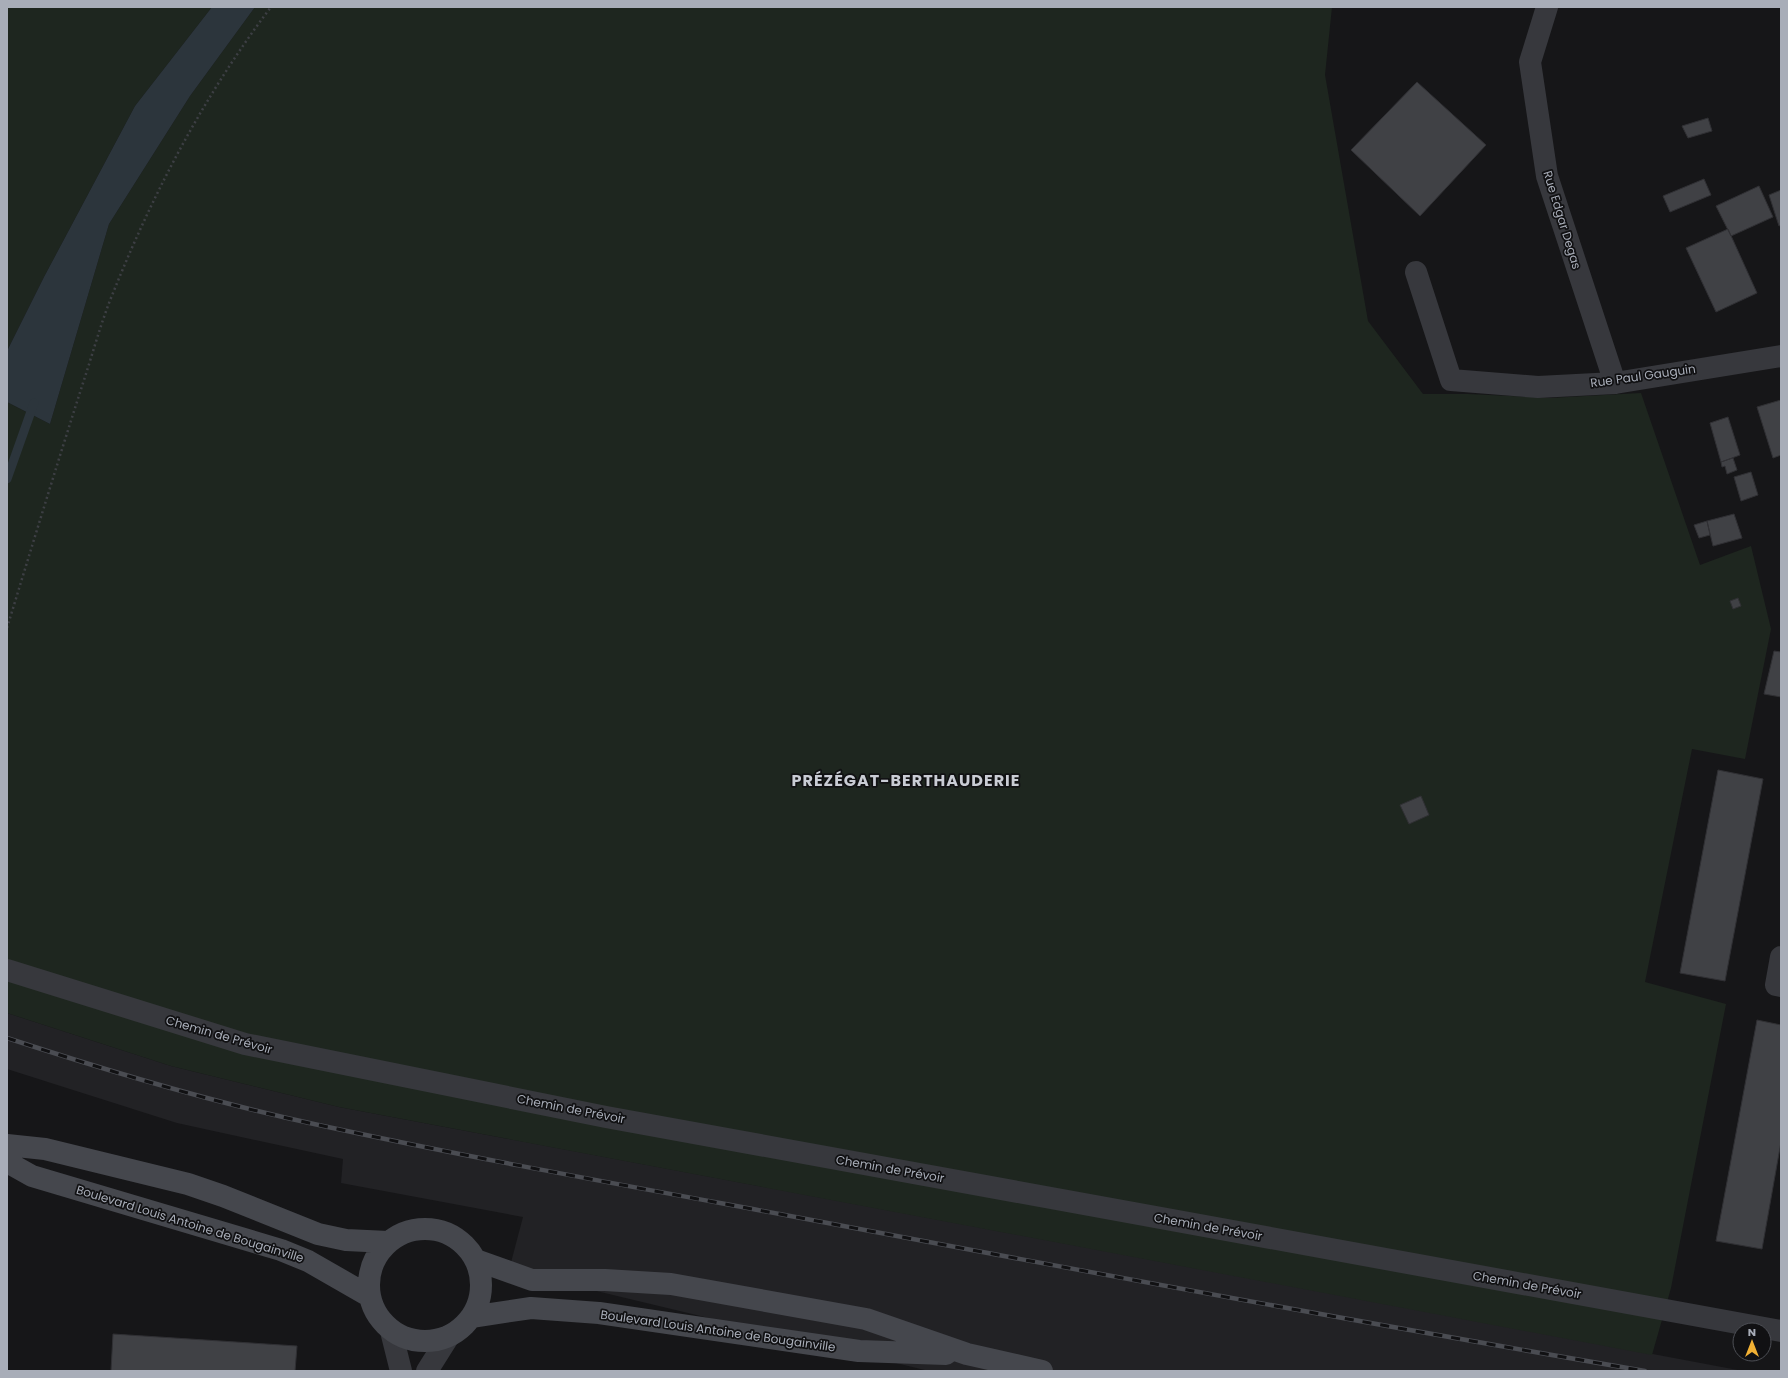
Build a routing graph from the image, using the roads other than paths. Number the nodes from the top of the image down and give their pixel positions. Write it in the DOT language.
graph roads {
  1 [pos="1547,7"];
  2 [pos="1416,272"];
  3 [pos="1781,356"];
  4 [pos="1615,383"];
  5 [pos="1781,957"];
  6 [pos="7,970"];
  7 [pos="1781,986"];
  8 [pos="7,1145"];
  9 [pos="7,1162"];
  10 [pos="388,1242"];
  11 [pos="476,1260"];
  12 [pos="369,1296"];
  13 [pos="471,1318"];
  14 [pos="391,1331"];
  15 [pos="1781,1331"];
  16 [pos="449,1336"];
  17 [pos="967,1354"];
  18 [pos="401,1371"];
  19 [pos="427,1371"];
  20 [pos="1042,1371"];
  1 -- 4 [label="street, Rue Edgar Degas"];
  2 -- 4 [label="street, Rue Paul Gauguin"];
  3 -- 4 [label="street, Rue Paul Gauguin"];
  5 -- 7 [label="street"];
  6 -- 15 [label="street, Chemin de Prévoir"];
  8 -- 10 [label="main road"];
  9 -- 12 [label="main road, Boulevard Louis Antoine de Bougainville"];
  10 -- 11 [label="main road"];
  10 -- 12 [label="main road"];
  11 -- 13 [label="main road"];
  11 -- 17 [label="main road, Boulevard Louis Antoine de Bougainville"];
  12 -- 14 [label="main road"];
  13 -- 16 [label="main road"];
  13 -- 17 [label="main road, Boulevard Louis Antoine de Bougainville"];
  14 -- 16 [label="main road"];
  14 -- 18 [label="street"];
  16 -- 19 [label="street"];
  17 -- 20 [label="main road, Boulevard Louis Antoine de Bougainville"];
}
